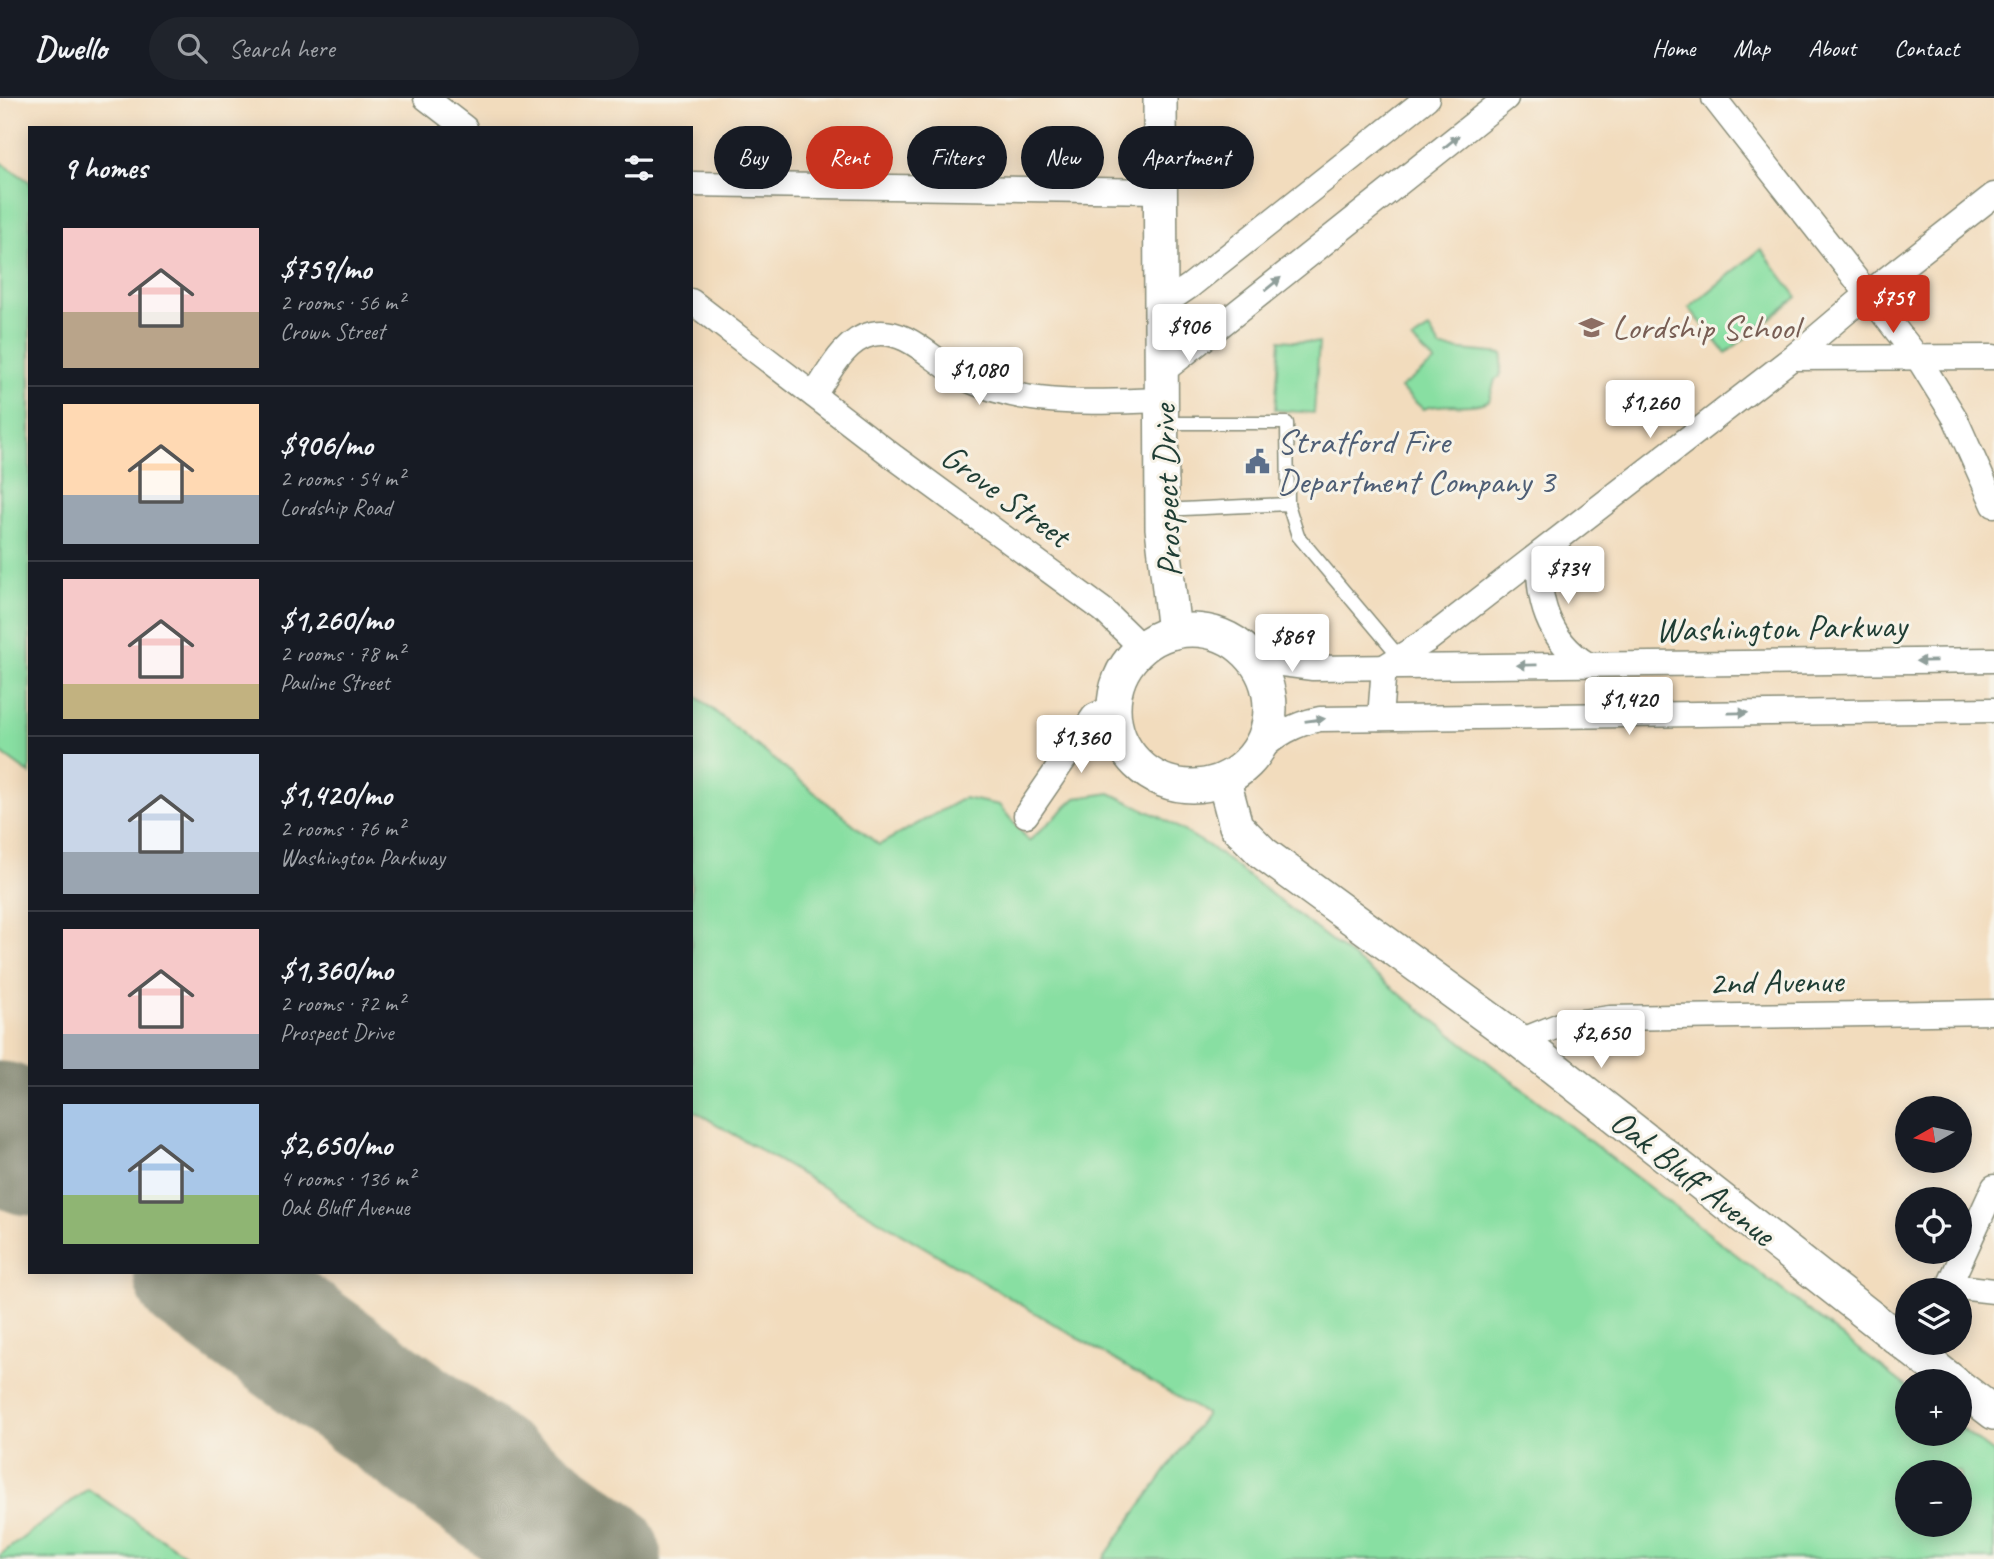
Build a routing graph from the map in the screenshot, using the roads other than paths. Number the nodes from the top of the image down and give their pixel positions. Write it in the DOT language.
graph roads {
  1 [pos="426,98"];
  2 [pos="1160,98"];
  3 [pos="1427,98"];
  4 [pos="1506,98"];
  5 [pos="1714,98"];
  6 [pos="462,126"];
  7 [pos="693,184"];
  8 [pos="1160,191"];
  9 [pos="1994,195"];
  10 [pos="1870,292"];
  11 [pos="693,303"];
  12 [pos="1162,304"];
  13 [pos="1994,357"];
  14 [pos="1792,358"];
  15 [pos="1918,358"];
  16 [pos="814,395"];
  17 [pos="1162,398"];
  18 [pos="1288,504"];
  19 [pos="1994,505"];
  20 [pos="1162,510"];
  21 [pos="1539,554"];
  22 [pos="1174,632"];
  23 [pos="1237,644"];
  24 [pos="1142,648"];
  25 [pos="1994,660"];
  26 [pos="1397,664"];
  27 [pos="1587,664"];
  28 [pos="1114,707"];
  29 [pos="1994,710"];
  30 [pos="1380,718"];
  31 [pos="1257,753"];
  32 [pos="1224,780"];
  33 [pos="1026,815"];
  34 [pos="1994,1012"];
  35 [pos="1520,1041"];
  36 [pos="1994,1187"];
  37 [pos="1953,1278"];
  38 [pos="1972,1290"];
  39 [pos="1994,1291"];
  40 [pos="1895,1335"];
  41 [pos="1920,1355"];
  42 [pos="1937,1369"];
  43 [pos="1972,1396"];
  44 [pos="1994,1413"];
  1 -- 6 [label="street"];
  2 -- 8 [label="main road, Prospect Drive"];
  3 -- 12 [label="street"];
  17 -- 4 [label="street, one-way"];
  5 -- 10 [label="street"];
  7 -- 8 [label="street"];
  8 -- 12 [label="main road, Prospect Drive"];
  9 -- 10 [label="street"];
  10 -- 14 [label="street"];
  10 -- 15 [label="street"];
  11 -- 16 [label="street, Grove Street"];
  12 -- 17 [label="main road, Prospect Drive"];
  13 -- 15 [label="street"];
  14 -- 15 [label="street"];
  14 -- 21 [label="street"];
  15 -- 19 [label="street"];
  16 -- 17 [label="street"];
  16 -- 24 [label="street, Grove Street"];
  17 -- 18 [label="lane"];
  17 -- 20 [label="main road, Prospect Drive"];
  18 -- 20 [label="lane"];
  18 -- 26 [label="lane"];
  20 -- 22 [label="main road, Prospect Drive"];
  21 -- 26 [label="street"];
  21 -- 27 [label="street"];
  22 -- 23 [label="main road"];
  22 -- 24 [label="main road"];
  23 -- 26 [label="street, Washington Parkway"];
  23 -- 31 [label="main road"];
  24 -- 28 [label="main road"];
  25 -- 27 [label="street, Washington Parkway, one-way"];
  27 -- 26 [label="street, Washington Parkway, one-way"];
  26 -- 30 [label="street"];
  28 -- 32 [label="main road"];
  28 -- 33 [label="street"];
  30 -- 29 [label="street, one-way"];
  31 -- 30 [label="street, one-way"];
  31 -- 32 [label="main road"];
  32 -- 35 [label="main road, Oak Bluff Avenue"];
  34 -- 35 [label="street, 2nd Avenue"];
  35 -- 40 [label="main road, Oak Bluff Avenue"];
  36 -- 37 [label="street"];
  38 -- 39 [label="street"];
  41 -- 42 [label="main road, Oak Bluff Avenue"];
  43 -- 44 [label="main road"];
}
